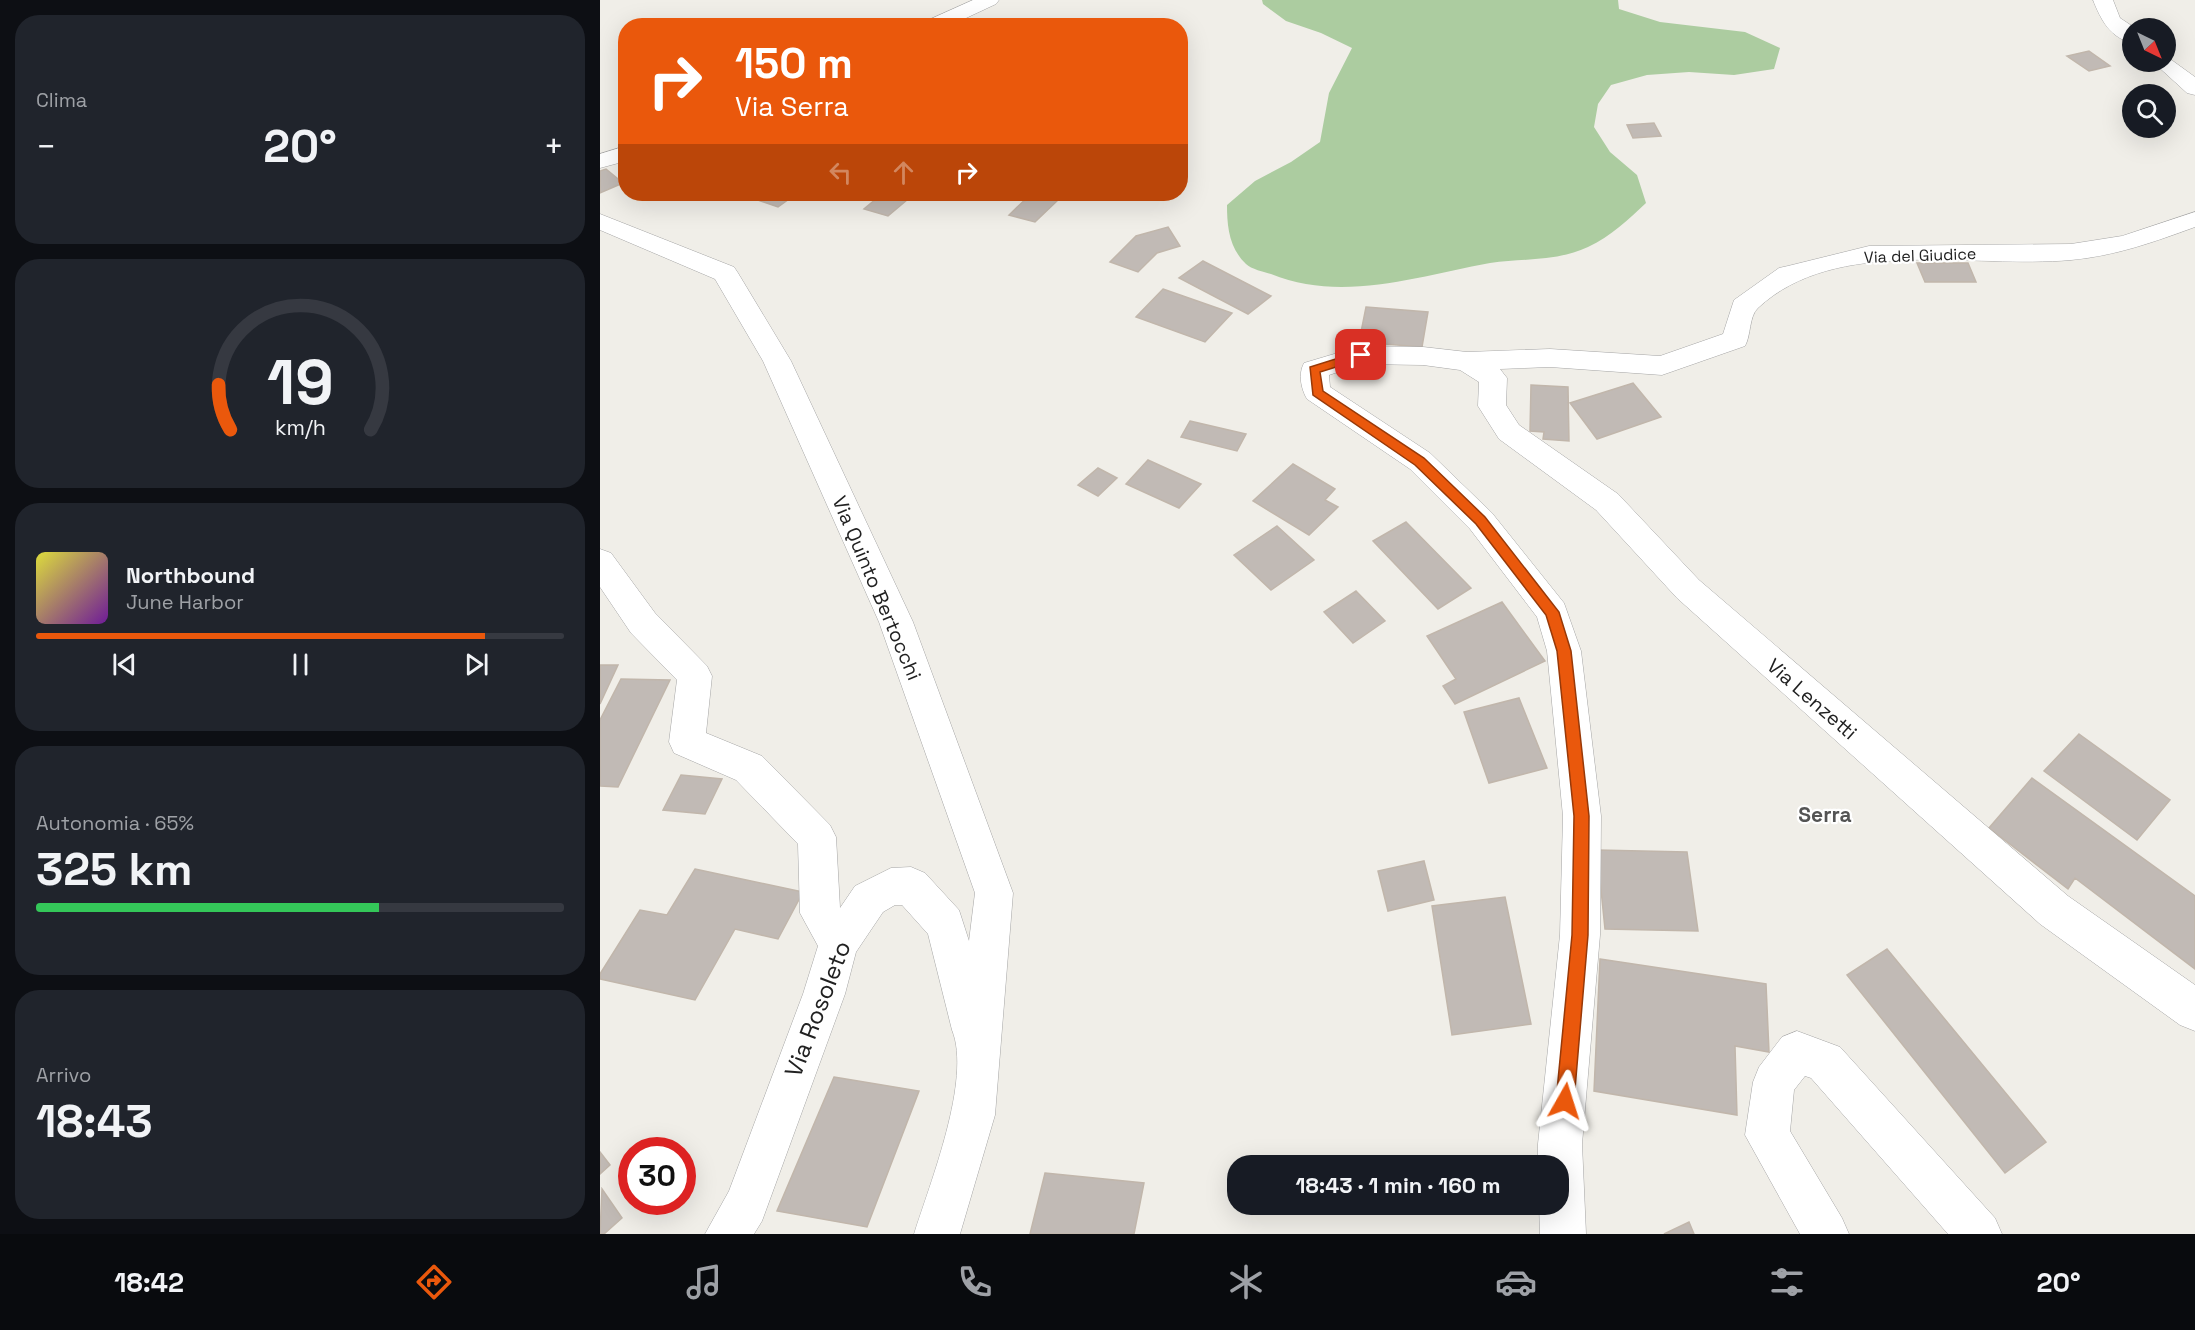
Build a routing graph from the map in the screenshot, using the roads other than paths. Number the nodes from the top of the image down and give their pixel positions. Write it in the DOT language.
graph roads {
  1 [pos="989,0"];
  2 [pos="2103,0"];
  3 [pos="949,18"];
  4 [pos="2122,29"];
  5 [pos="2176,72"];
  6 [pos="2195,88"];
  7 [pos="618,155"];
  8 [pos="600,161"];
  9 [pos="2195,219"];
  10 [pos="600,221"];
  11 [pos="1467,361"];
  12 [pos="600,562"];
  13 [pos="839,943"];
  14 [pos="2195,1010"];
  15 [pos="979,1053"];
  16 [pos="728,1234"];
  17 [pos="937,1234"];
  18 [pos="1563,1234"];
  19 [pos="1826,1234"];
  20 [pos="1979,1234"];
  1 -- 3 [label="street"];
  2 -- 4 [label="street"];
  5 -- 6 [label="street"];
  7 -- 8 [label="street"];
  9 -- 11 [label="street, Via del Giudice"];
  10 -- 15 [label="street, Via Quinto Bertocchi"];
  11 -- 14 [label="street, Via Lenzetti"];
  11 -- 18 [label="street"];
  12 -- 13 [label="street"];
  13 -- 15 [label="street, Via Rosoleto"];
  13 -- 16 [label="street, Via Rosoleto"];
  15 -- 17 [label="street, Via Quinto Bertocchi"];
  19 -- 20 [label="street"];
}
